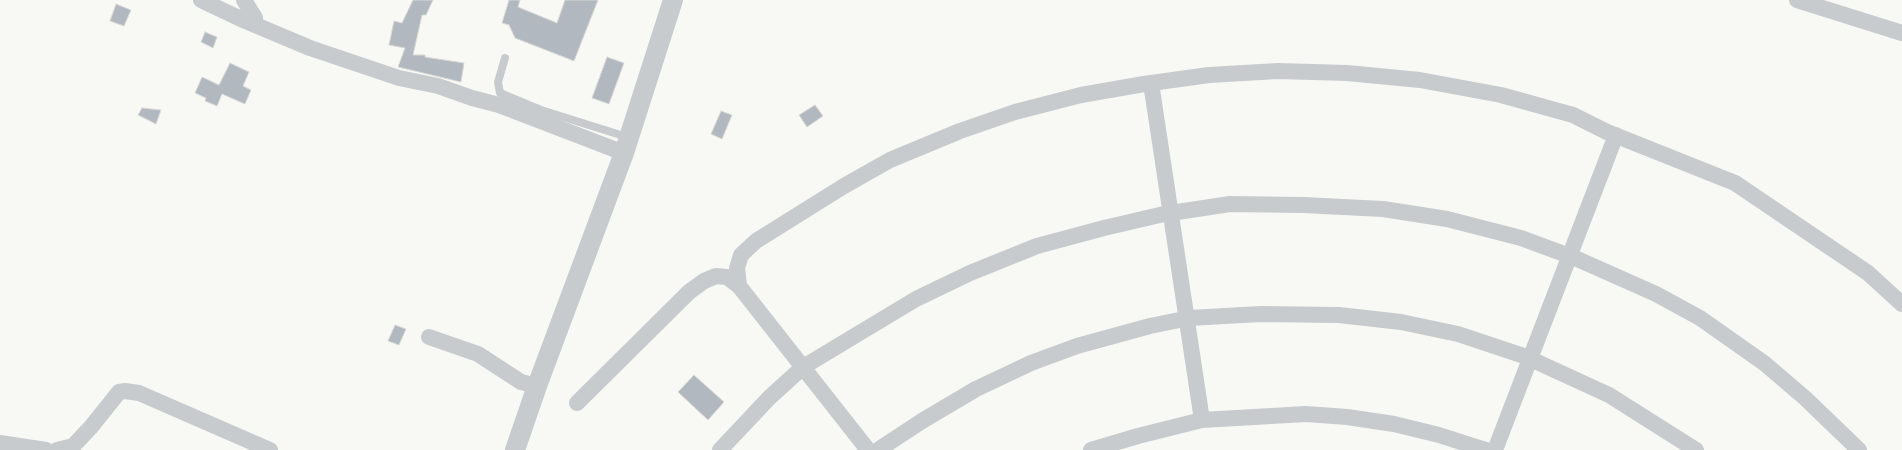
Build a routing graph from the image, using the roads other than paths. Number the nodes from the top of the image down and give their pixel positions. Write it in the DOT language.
graph roads {
  1 [pos="201,0"];
  2 [pos="244,0"];
  3 [pos="673,0"];
  4 [pos="1797,0"];
  5 [pos="255,25"];
  6 [pos="1902,33"];
  7 [pos="505,58"];
  8 [pos="1151,83"];
  9 [pos="1616,136"];
  10 [pos="626,145"];
  11 [pos="738,286"];
  12 [pos="1902,304"];
  13 [pos="429,337"];
  14 [pos="803,367"];
  15 [pos="537,386"];
  16 [pos="577,403"];
  17 [pos="1202,420"];
  18 [pos="0,442"];
  19 [pos="46,450"];
  20 [pos="57,450"];
  21 [pos="270,450"];
  22 [pos="516,450"];
  23 [pos="720,450"];
  24 [pos="868,450"];
  25 [pos="878,450"];
  26 [pos="1091,450"];
  27 [pos="1486,450"];
  28 [pos="1495,450"];
  29 [pos="1696,450"];
  30 [pos="1859,450"];
  1 -- 5 [label="street"];
  2 -- 5 [label="street"];
  3 -- 10 [label="street"];
  4 -- 6 [label="street"];
  5 -- 10 [label="street"];
  7 -- 10 [label="lane"];
  8 -- 9 [label="street"];
  8 -- 11 [label="street"];
  8 -- 17 [label="street"];
  9 -- 12 [label="street"];
  9 -- 28 [label="street"];
  10 -- 15 [label="street"];
  11 -- 14 [label="street"];
  11 -- 16 [label="street"];
  13 -- 15 [label="street"];
  14 -- 23 [label="street"];
  14 -- 24 [label="street"];
  14 -- 30 [label="street"];
  15 -- 22 [label="street"];
  17 -- 26 [label="street"];
  17 -- 27 [label="street"];
  18 -- 19 [label="street"];
  20 -- 21 [label="street"];
  25 -- 29 [label="street"];
}
